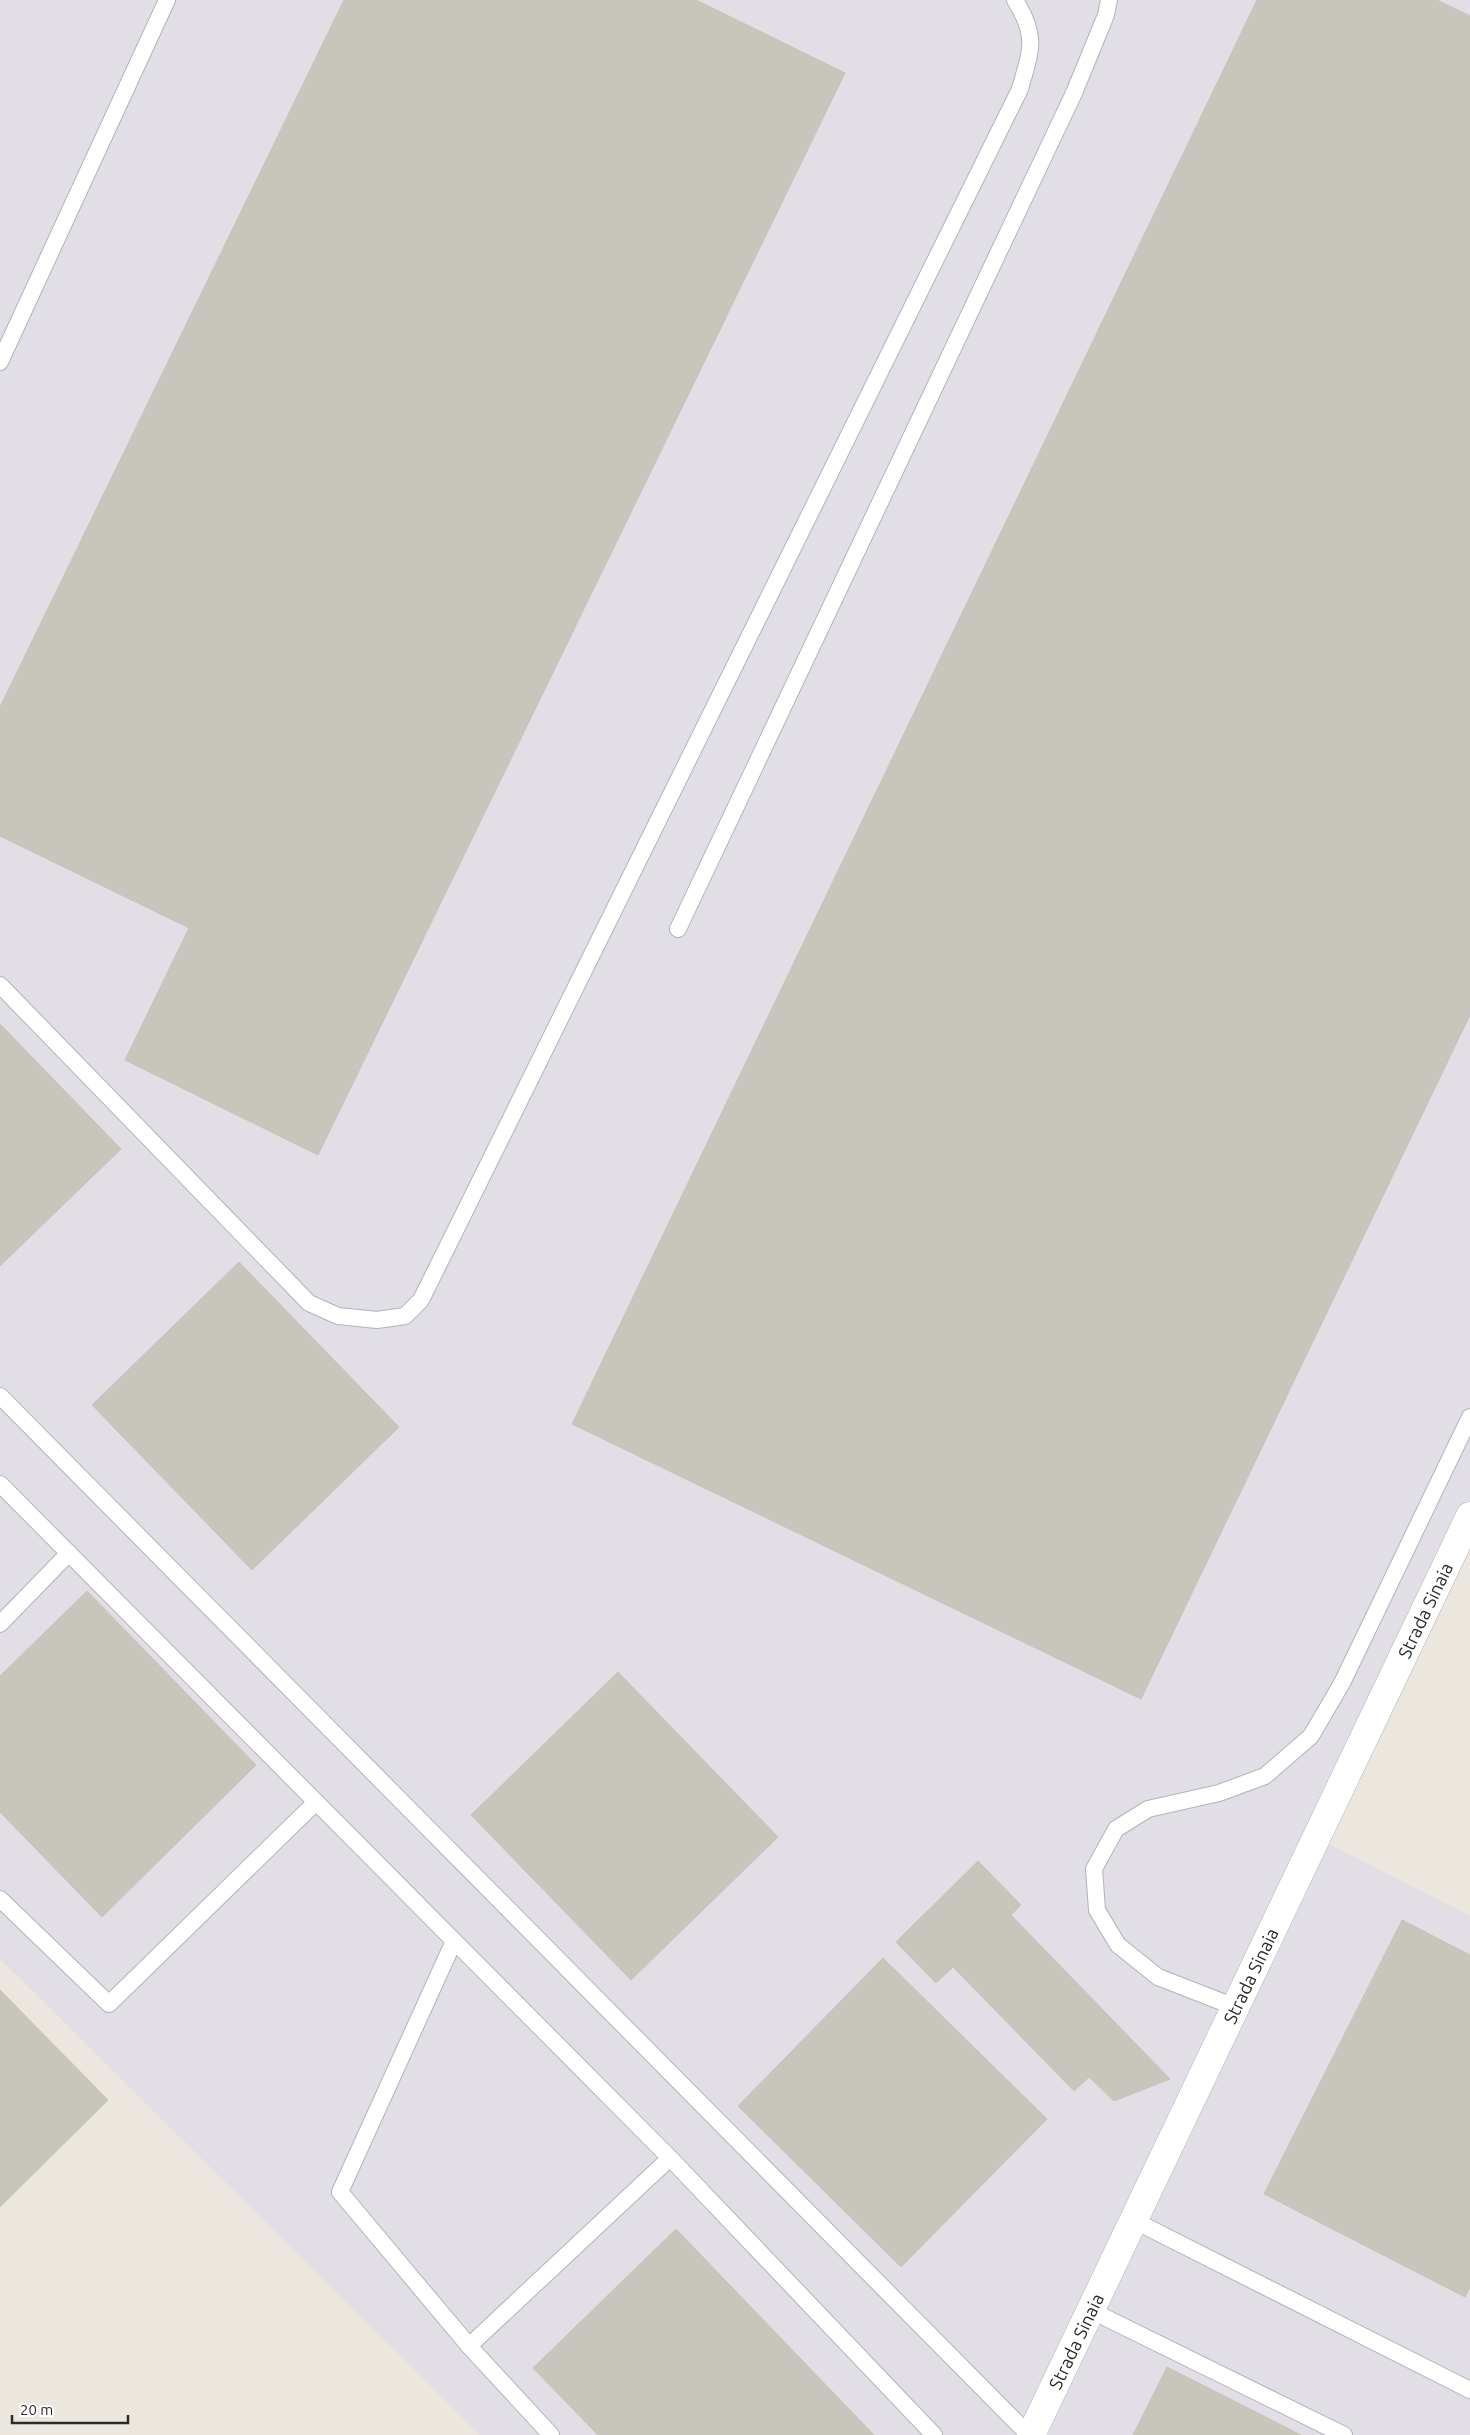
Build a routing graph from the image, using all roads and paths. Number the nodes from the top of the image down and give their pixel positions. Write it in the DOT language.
graph roads {
  1 [pos="167,0"];
  2 [pos="1015,0"];
  3 [pos="1109,0"];
  4 [pos="0,362"];
  5 [pos="678,929"];
  6 [pos="0,985"];
  7 [pos="0,1396"];
  8 [pos="1470,1417"];
  9 [pos="0,1484"];
  10 [pos="1470,1516"];
  11 [pos="69,1553"];
  12 [pos="0,1624"];
  13 [pos="316,1802"];
  14 [pos="0,1899"];
  15 [pos="454,1941"];
  16 [pos="1235,2006"];
  17 [pos="670,2158"];
  18 [pos="1133,2220"];
  19 [pos="1090,2310"];
  20 [pos="469,2346"];
  21 [pos="1470,2390"];
  22 [pos="551,2435"];
  23 [pos="934,2435"];
  24 [pos="1030,2435"];
  25 [pos="1344,2435"];
  1 -- 4 [label="lane"];
  2 -- 6 [label="lane"];
  3 -- 5 [label="lane"];
  7 -- 24 [label="lane"];
  8 -- 16 [label="lane"];
  9 -- 11 [label="lane"];
  10 -- 16 [label="street, Strada Sinaia"];
  11 -- 12 [label="lane"];
  11 -- 13 [label="lane"];
  13 -- 14 [label="lane"];
  13 -- 15 [label="lane"];
  15 -- 17 [label="lane"];
  15 -- 20 [label="lane"];
  16 -- 18 [label="street, Strada Sinaia"];
  17 -- 20 [label="lane"];
  17 -- 23 [label="lane"];
  18 -- 19 [label="street, Strada Sinaia"];
  18 -- 21 [label="lane"];
  19 -- 24 [label="street, Strada Sinaia"];
  19 -- 25 [label="lane"];
  20 -- 22 [label="lane"];
}
